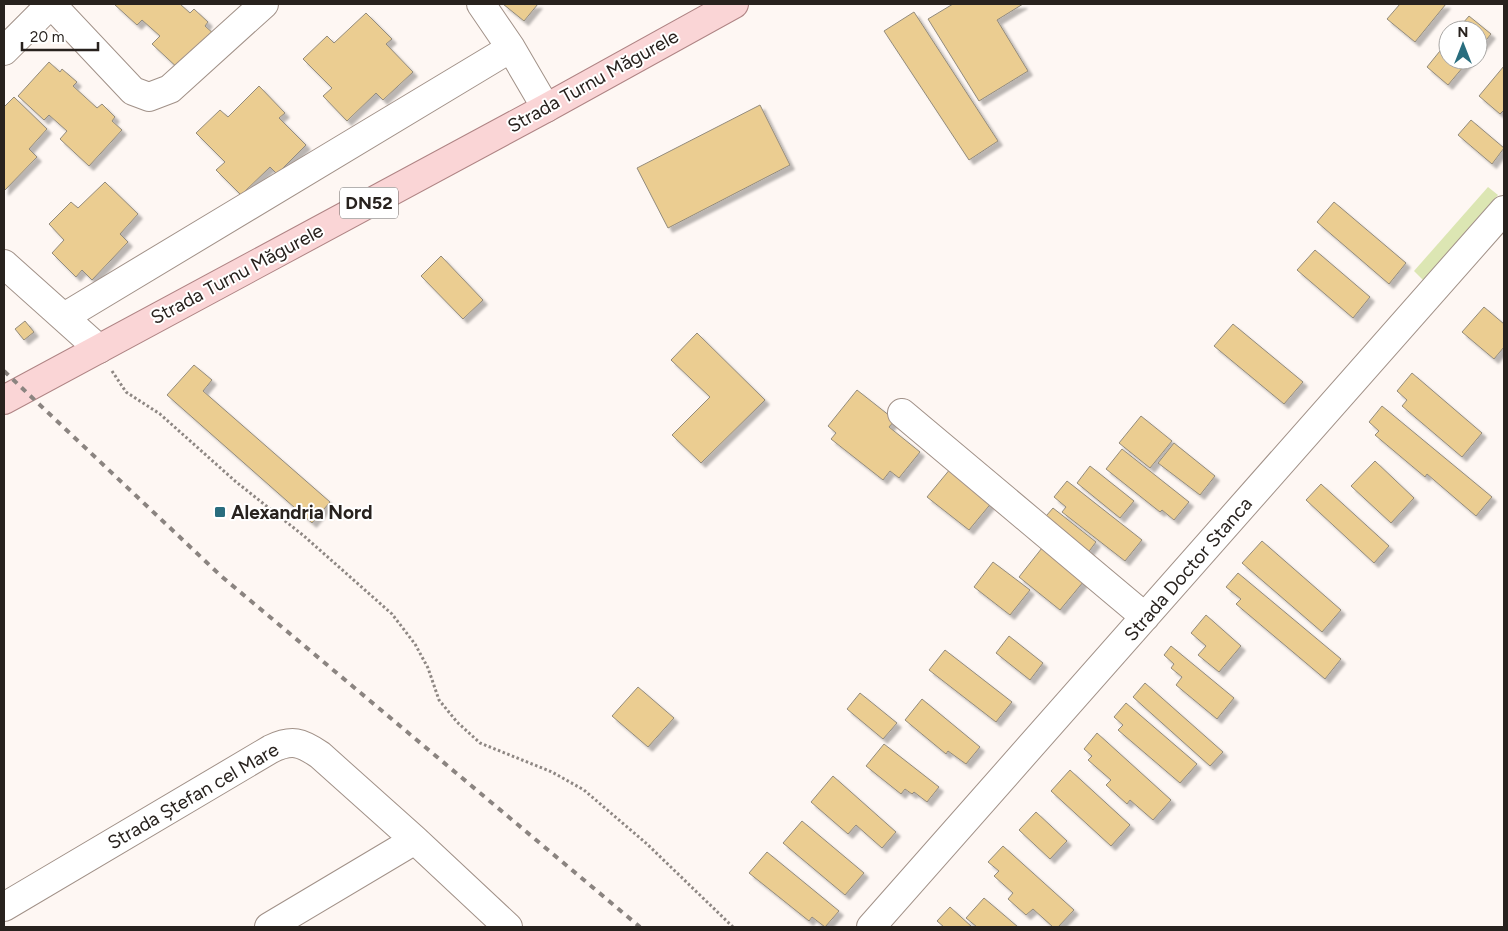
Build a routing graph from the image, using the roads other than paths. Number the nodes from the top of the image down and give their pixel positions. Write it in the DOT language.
graph roads {
  1 [pos="481,4"];
  2 [pos="734,4"];
  3 [pos="257,6"];
  4 [pos="511,48"];
  5 [pos="4,51"];
  6 [pos="546,108"];
  7 [pos="1504,210"];
  8 [pos="4,264"];
  9 [pos="64,317"];
  10 [pos="99,349"];
  11 [pos="4,400"];
  12 [pos="902,413"];
  13 [pos="1145,617"];
  14 [pos="415,840"];
  15 [pos="4,906"];
  16 [pos="269,927"];
  17 [pos="508,927"];
  18 [pos="871,927"];
  1 -- 4 [label="street"];
  2 -- 6 [label="main road, Strada Turnu Măgurele / DN52"];
  3 -- 5 [label="street"];
  4 -- 6 [label="street"];
  4 -- 9 [label="street"];
  6 -- 10 [label="main road, Strada Turnu Măgurele / DN52"];
  7 -- 13 [label="street, Strada Doctor Stanca"];
  8 -- 9 [label="street"];
  9 -- 10 [label="street"];
  10 -- 11 [label="main road, Strada Turnu Măgurele / DN52"];
  12 -- 13 [label="street"];
  13 -- 18 [label="street, Strada Doctor Stanca"];
  14 -- 15 [label="street, Strada Ștefan cel Mare"];
  14 -- 16 [label="street"];
  14 -- 17 [label="street, Strada Ștefan cel Mare"];
}
